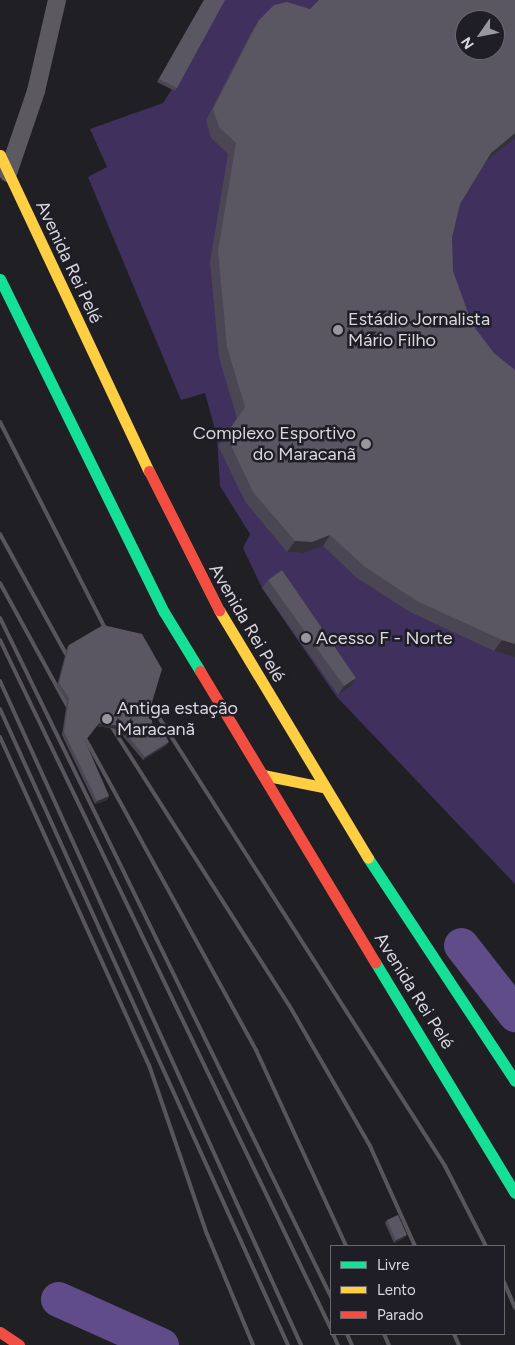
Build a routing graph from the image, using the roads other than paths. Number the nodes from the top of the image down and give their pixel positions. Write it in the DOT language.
graph roads {
  1 [pos="57,0"];
  2 [pos="0,155"];
  3 [pos="8,173"];
  4 [pos="0,279"];
  5 [pos="263,775"];
  6 [pos="322,787"];
  7 [pos="495,1049"];
  8 [pos="515,1072"];
  9 [pos="515,1081"];
  10 [pos="507,1176"];
  11 [pos="515,1187"];
  12 [pos="515,1193"];
  13 [pos="0,1332"];
  14 [pos="19,1345"];
  1 -- 3 [label="street"];
  2 -- 3 [label="main road, Avenida Rei Pelé"];
  3 -- 6 [label="main road, Avenida Rei Pelé"];
  4 -- 5 [label="main road, Avenida Rei Pelé"];
  5 -- 6 [label="main road"];
  5 -- 10 [label="main road, Avenida Rei Pelé"];
  6 -- 7 [label="main road, Avenida Rei Pelé"];
  7 -- 8 [label="main road"];
  7 -- 9 [label="main road, Avenida Rei Pelé"];
  10 -- 11 [label="main road"];
  10 -- 12 [label="main road, Avenida Rei Pelé"];
  13 -- 14 [label="main road"];
}
